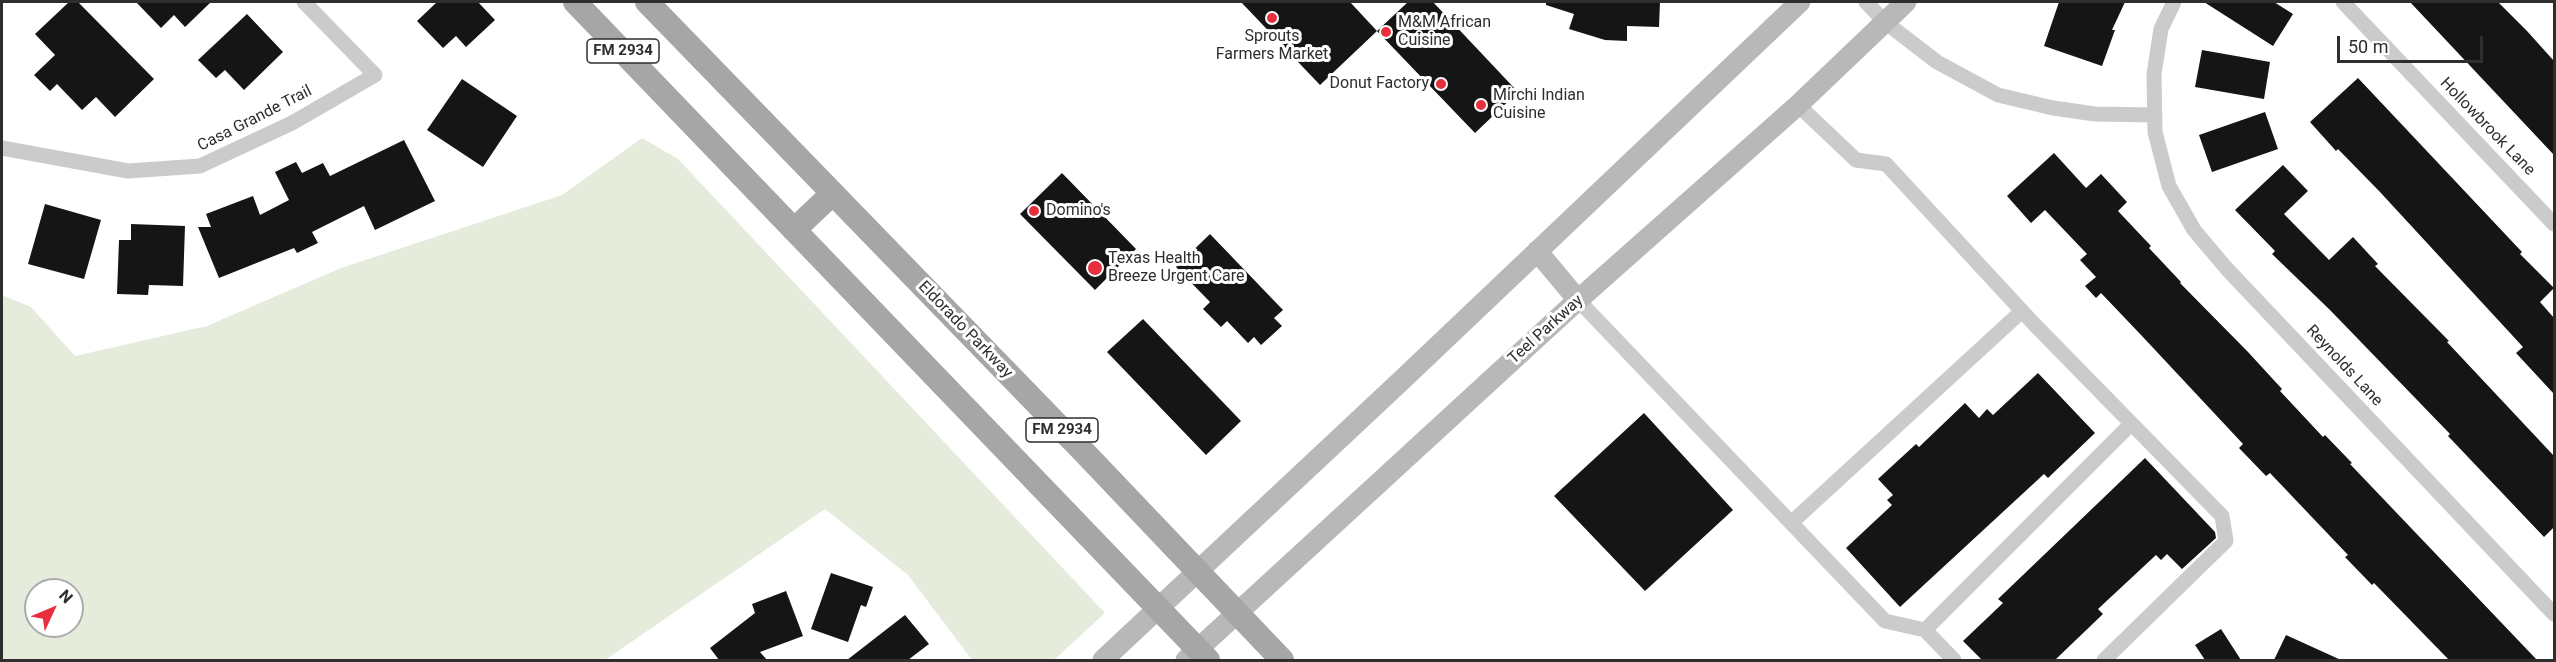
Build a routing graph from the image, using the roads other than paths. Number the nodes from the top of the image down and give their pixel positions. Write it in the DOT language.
graph roads {
  1 [pos="304,2"];
  2 [pos="575,2"];
  3 [pos="647,2"];
  4 [pos="1800,2"];
  5 [pos="1866,2"];
  6 [pos="1906,2"];
  7 [pos="2174,2"];
  8 [pos="2343,2"];
  9 [pos="1886,22"];
  10 [pos="1797,105"];
  11 [pos="2155,115"];
  12 [pos="2,148"];
  13 [pos="832,194"];
  14 [pos="2554,224"];
  15 [pos="794,230"];
  16 [pos="1537,251"];
  17 [pos="1578,300"];
  18 [pos="2022,311"];
  19 [pos="2131,423"];
  20 [pos="1791,523"];
  21 [pos="1198,571"];
  22 [pos="1158,609"];
  23 [pos="1237,613"];
  24 [pos="2554,614"];
  25 [pos="1925,630"];
  26 [pos="1197,657"];
  27 [pos="1103,660"];
  28 [pos="1282,660"];
  29 [pos="1954,660"];
  30 [pos="2103,660"];
  1 -- 12 [label="street, Casa Grande Trail"];
  2 -- 15 [label="main road, FM 2934"];
  3 -- 13 [label="main road, Eldorado Parkway / FM 2934"];
  4 -- 16 [label="main road"];
  5 -- 9 [label="street"];
  6 -- 9 [label="main road, Teel Parkway"];
  7 -- 11 [label="street, Reynolds Lane"];
  8 -- 14 [label="street, Hollowbrook Lane"];
  9 -- 10 [label="main road, Teel Parkway"];
  9 -- 11 [label="street"];
  10 -- 17 [label="main road, Teel Parkway"];
  10 -- 18 [label="street"];
  11 -- 24 [label="street, Reynolds Lane"];
  13 -- 15 [label="main road"];
  13 -- 21 [label="main road, Eldorado Parkway / FM 2934"];
  15 -- 22 [label="main road, FM 2934"];
  16 -- 17 [label="main road"];
  16 -- 21 [label="main road"];
  17 -- 20 [label="street"];
  17 -- 23 [label="main road, Teel Parkway"];
  18 -- 19 [label="street"];
  18 -- 20 [label="street"];
  19 -- 25 [label="street"];
  19 -- 30 [label="street"];
  20 -- 25 [label="street"];
  21 -- 22 [label="main road"];
  21 -- 23 [label="main road, Eldorado Parkway / FM 2934"];
  22 -- 26 [label="main road, FM 2934"];
  22 -- 27 [label="main road"];
  23 -- 26 [label="main road, Teel Parkway"];
  23 -- 28 [label="main road, Eldorado Parkway / FM 2934"];
  25 -- 29 [label="street"];
}
